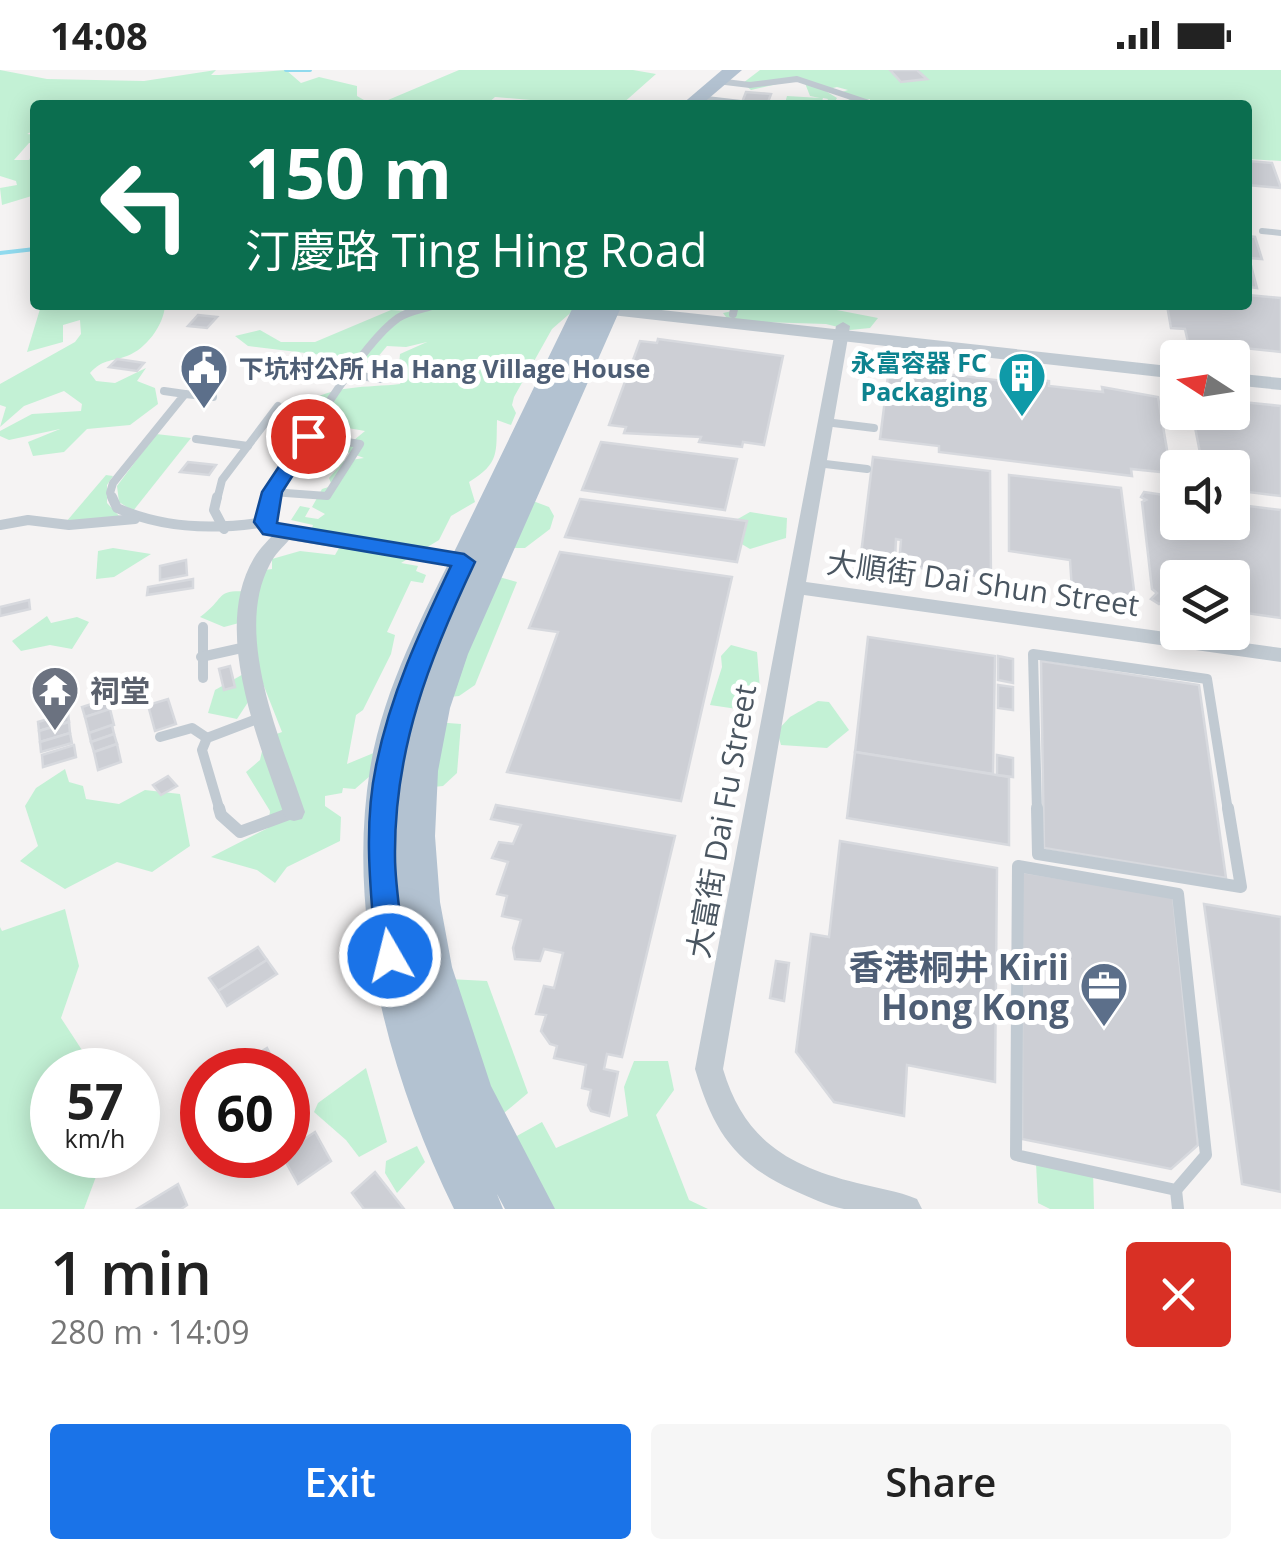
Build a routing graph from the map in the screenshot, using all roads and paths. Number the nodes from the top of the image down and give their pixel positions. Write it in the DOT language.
graph roads {
  1 [pos="746,70"];
  2 [pos="726,78"];
  3 [pos="701,100"];
  4 [pos="860,100"];
  5 [pos="1262,231"];
  6 [pos="1281,233"];
  7 [pos="413,310"];
  8 [pos="596,310"];
  9 [pos="628,310"];
  10 [pos="739,310"];
  11 [pos="842,331"];
  12 [pos="1160,360"];
  13 [pos="1250,370"];
  14 [pos="1160,371"];
  15 [pos="1281,373"];
  16 [pos="352,375"];
  17 [pos="381,379"];
  18 [pos="1250,381"];
  19 [pos="1281,384"];
  20 [pos="164,391"];
  21 [pos="184,394"];
  22 [pos="213,397"];
  23 [pos="278,406"];
  24 [pos="825,422"];
  25 [pos="874,428"];
  26 [pos="308,436"];
  27 [pos="196,439"];
  28 [pos="248,446"];
  29 [pos="817,463"];
  30 [pos="867,470"];
  31 [pos="272,492"];
  32 [pos="142,518"];
  33 [pos="265,522"];
  34 [pos="0,524"];
  35 [pos="224,529"];
  36 [pos="285,533"];
  37 [pos="478,564"];
  38 [pos="795,588"];
  39 [pos="203,627"];
  40 [pos="246,647"];
  41 [pos="1281,655"];
  42 [pos="202,658"];
  43 [pos="202,678"];
  44 [pos="264,716"];
  45 [pos="160,738"];
  46 [pos="207,738"];
  47 [pos="294,812"];
  48 [pos="1038,854"];
  49 [pos="1176,1190"];
  50 [pos="479,1209"];
  51 [pos="531,1209"];
  52 [pos="908,1209"];
  53 [pos="1178,1209"];
  1 -- 2 [label="main road"];
  2 -- 3 [label="main road"];
  2 -- 4 [label="lane"];
  5 -- 6 [label="lane"];
  7 -- 16 [label="lane"];
  8 -- 37 [label="main road"];
  9 -- 11 [label="street"];
  10 -- 11 [label="street"];
  11 -- 12 [label="street"];
  11 -- 14 [label="street"];
  11 -- 24 [label="street, 大富街 Dai Fu Street"];
  13 -- 15 [label="street"];
  16 -- 17 [label="lane"];
  16 -- 26 [label="lane"];
  18 -- 19 [label="street"];
  20 -- 21 [label="lane"];
  21 -- 22 [label="lane"];
  21 -- 32 [label="lane"];
  23 -- 28 [label="lane"];
  24 -- 25 [label="lane"];
  24 -- 29 [label="street, 大富街 Dai Fu Street"];
  26 -- 31 [label="lane"];
  26 -- 31 [label="lane"];
  27 -- 28 [label="lane"];
  28 -- 35 [label="lane"];
  29 -- 30 [label="lane"];
  29 -- 38 [label="street, 大富街 Dai Fu Street"];
  31 -- 33 [label="lane"];
  32 -- 34 [label="lane"];
  32 -- 35 [label="lane"];
  33 -- 35 [label="lane"];
  33 -- 36 [label="lane"];
  36 -- 37 [label="street"];
  36 -- 40 [label="street"];
  37 -- 50 [label="main road"];
  37 -- 51 [label="main road"];
  38 -- 41 [label="street, 大順街 Dai Shun Street"];
  38 -- 52 [label="street, 大富街 Dai Fu Street"];
  39 -- 42 [label="lane"];
  40 -- 42 [label="lane"];
  40 -- 44 [label="street"];
  42 -- 43 [label="lane"];
  44 -- 46 [label="lane"];
  44 -- 47 [label="street"];
  45 -- 46 [label="lane"];
  46 -- 47 [label="lane"];
  48 -- 48 [label="lane"];
  49 -- 49 [label="lane"];
  49 -- 53 [label="lane"];
}
